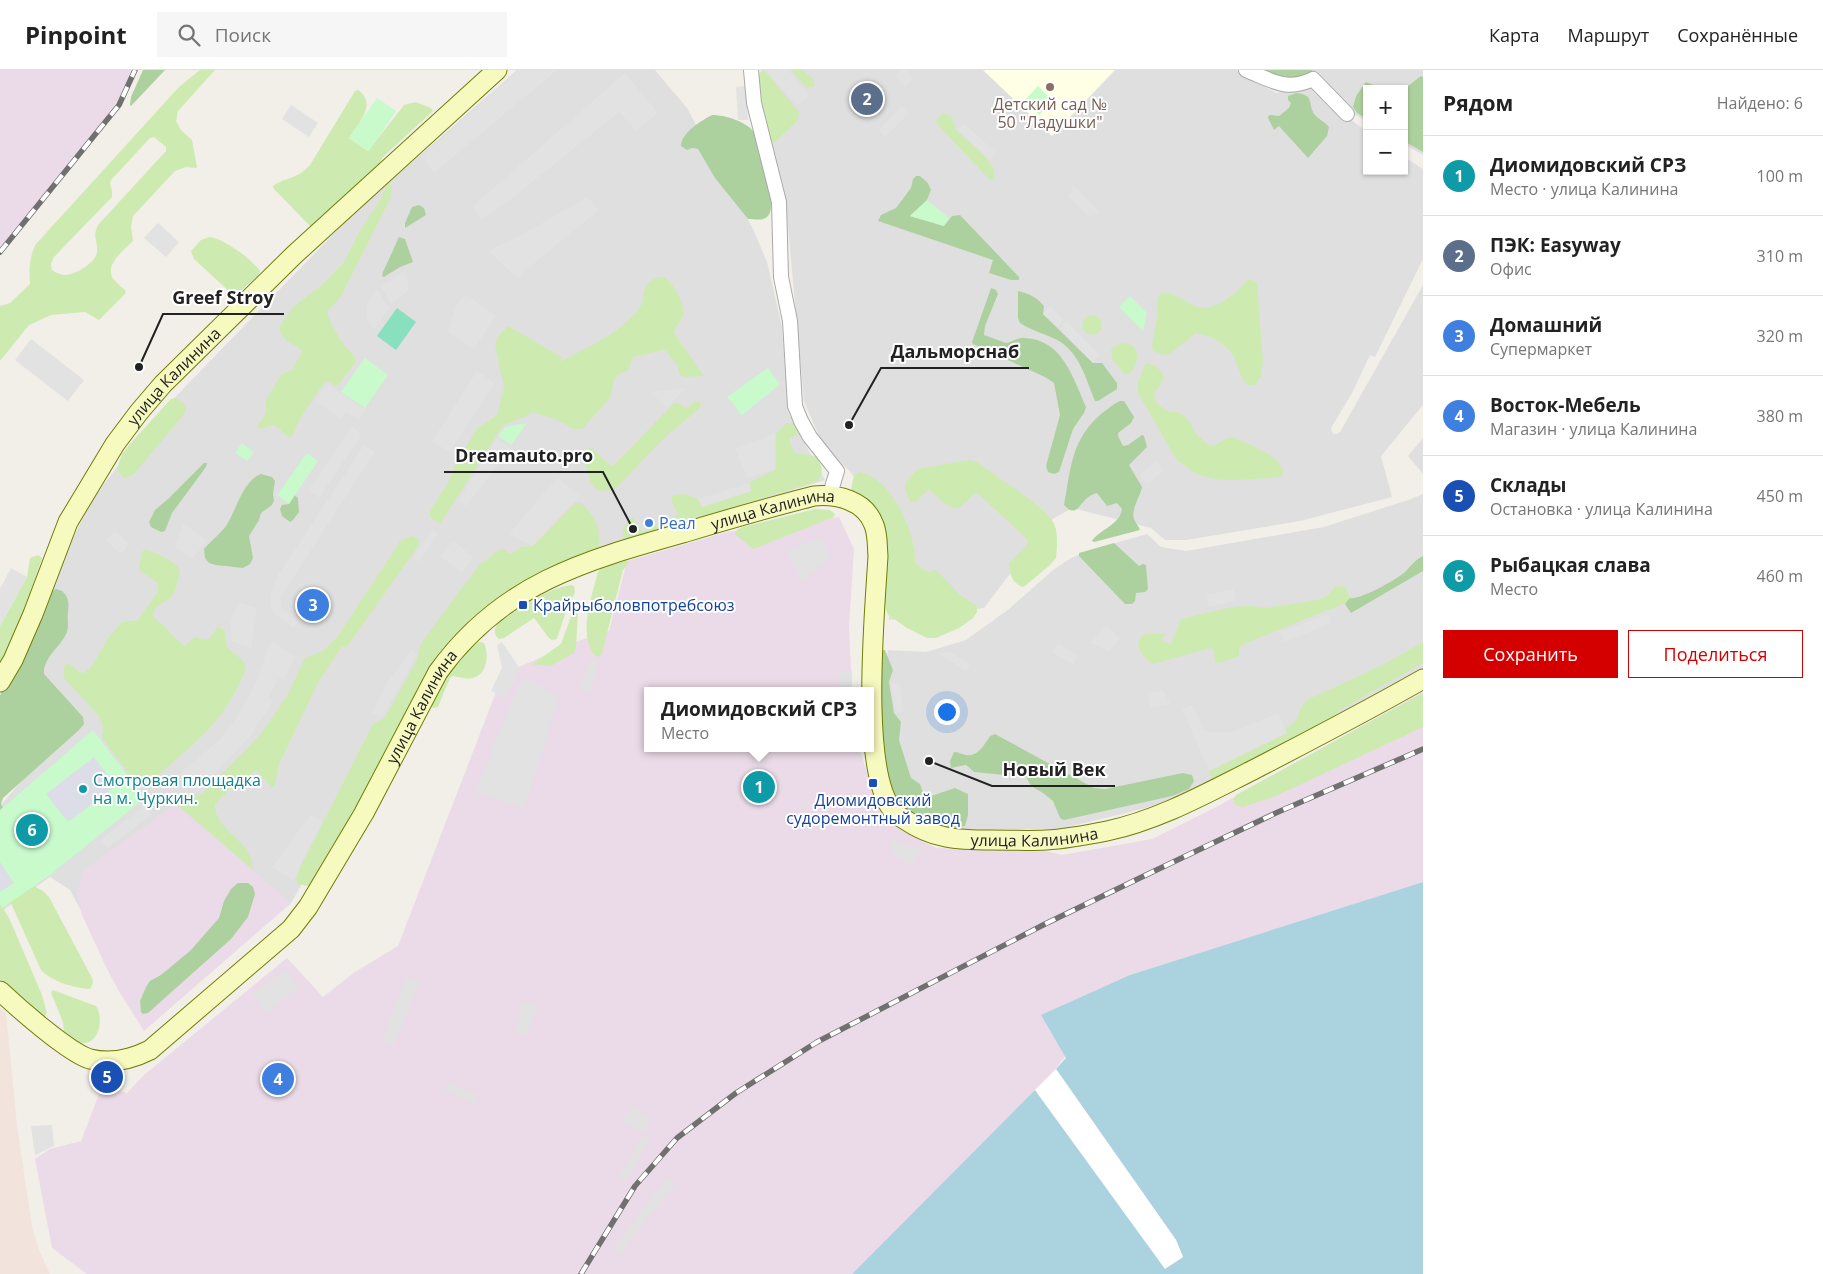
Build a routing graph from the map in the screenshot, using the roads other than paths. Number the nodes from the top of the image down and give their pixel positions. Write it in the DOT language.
graph roads {
  1 [pos="497,70"];
  2 [pos="752,70"];
  3 [pos="1246,70"];
  4 [pos="1347,114"];
  5 [pos="830,494"];
  6 [pos="1423,679"];
  7 [pos="0,682"];
  8 [pos="872,687"];
  9 [pos="874,742"];
  10 [pos="0,991"];
  1 -- 7 [label="main road, улица Калинина"];
  2 -- 5 [label="street"];
  3 -- 4 [label="street"];
  5 -- 8 [label="main road, улица Калинина"];
  5 -- 10 [label="main road, улица Калинина"];
  6 -- 9 [label="main road, улица Калинина"];
}
